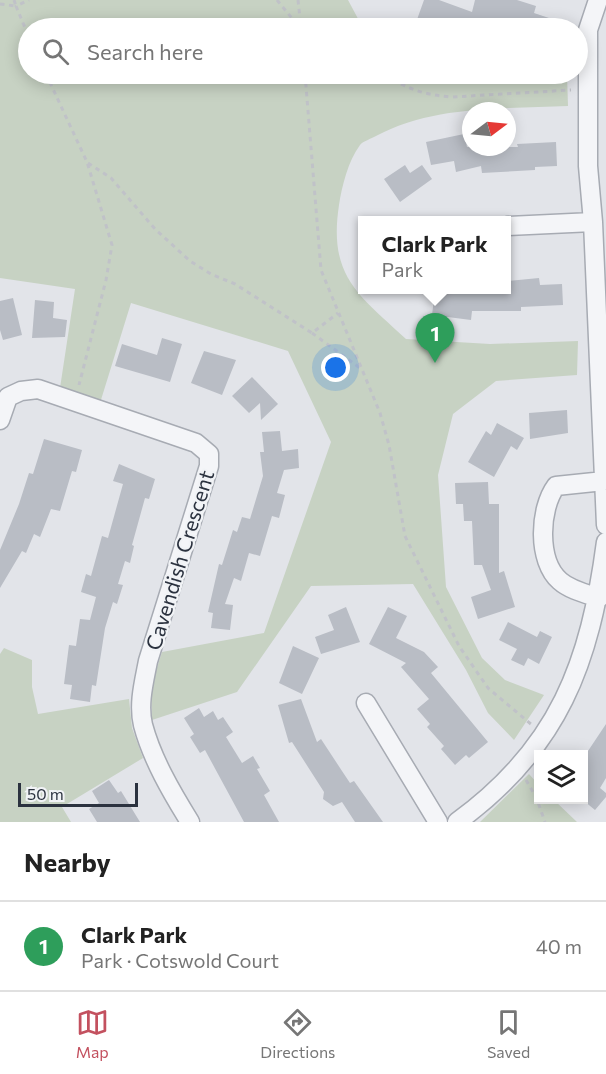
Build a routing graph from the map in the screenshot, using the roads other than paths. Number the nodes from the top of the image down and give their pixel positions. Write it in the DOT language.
graph roads {
  1 [pos="598,0"];
  2 [pos="594,98"];
  3 [pos="593,222"];
  4 [pos="511,226"];
  5 [pos="603,381"];
  6 [pos="0,420"];
  7 [pos="604,481"];
  8 [pos="606,525"];
  9 [pos="606,542"];
  10 [pos="599,598"];
  11 [pos="366,703"];
  12 [pos="190,822"];
  13 [pos="438,822"];
  14 [pos="457,822"];
  1 -- 2 [label="street"];
  2 -- 3 [label="street"];
  3 -- 4 [label="street"];
  3 -- 5 [label="street"];
  5 -- 7 [label="street"];
  6 -- 12 [label="street, Cavendish Crescent"];
  7 -- 8 [label="street"];
  7 -- 10 [label="street"];
  9 -- 10 [label="street"];
  10 -- 14 [label="street"];
  11 -- 13 [label="street"];
}
